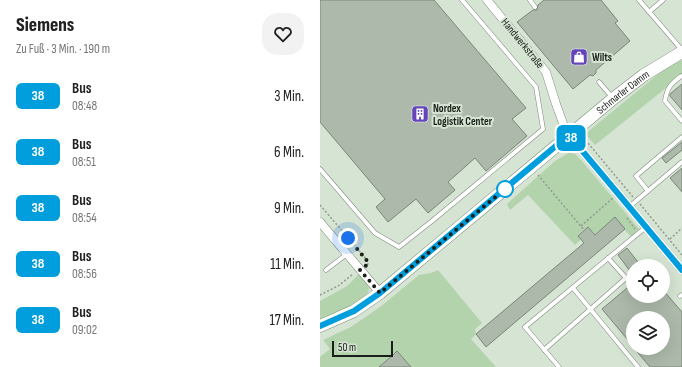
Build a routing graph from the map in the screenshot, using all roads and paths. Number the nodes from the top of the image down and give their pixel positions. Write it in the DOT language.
graph roads {
  1 [pos="462,0"];
  2 [pos="487,0"];
  3 [pos="530,0"];
  4 [pos="639,0"];
  5 [pos="663,0"];
  6 [pos="535,7"];
  7 [pos="649,12"];
  8 [pos="682,51"];
  9 [pos="681,76"];
  10 [pos="600,82"];
  11 [pos="614,98"];
  12 [pos="682,121"];
  13 [pos="573,132"];
  14 [pos="682,136"];
  15 [pos="682,162"];
  16 [pos="320,169"];
  17 [pos="535,172"];
  18 [pos="648,191"];
  19 [pos="618,194"];
  20 [pos="636,200"];
  21 [pos="320,205"];
  22 [pos="629,206"];
  23 [pos="320,222"];
  24 [pos="581,226"];
  25 [pos="646,227"];
  26 [pos="682,228"];
  27 [pos="584,230"];
  28 [pos="669,240"];
  29 [pos="346,254"];
  30 [pos="682,255"];
  31 [pos="608,258"];
  32 [pos="326,270"];
  33 [pos="360,270"];
  34 [pos="682,270"];
  35 [pos="572,288"];
  36 [pos="380,293"];
  37 [pos="320,295"];
  38 [pos="591,309"];
  39 [pos="320,326"];
  40 [pos="544,350"];
  41 [pos="559,367"];
  42 [pos="638,367"];
  1 -- 16 [label="lane"];
  2 -- 13 [label="street, Handwerkstraße"];
  3 -- 6 [label="lane"];
  4 -- 7 [label="lane"];
  5 -- 7 [label="lane"];
  7 -- 8 [label="lane"];
  8 -- 11 [label="street, Schmarler Damm"];
  9 -- 12 [label="lane"];
  10 -- 11 [label="lane"];
  11 -- 13 [label="street, Schmarler Damm"];
  13 -- 19 [label="street, Handwerkstraße"];
  13 -- 20 [label="path"];
  13 -- 36 [label="street, Schmarler Damm"];
  14 -- 18 [label="lane"];
  15 -- 18 [label="lane"];
  17 -- 24 [label="path"];
  18 -- 20 [label="lane"];
  19 -- 22 [label="street, Handwerkstraße"];
  19 -- 24 [label="path"];
  20 -- 22 [label="lane"];
  20 -- 28 [label="path"];
  21 -- 33 [label="path"];
  22 -- 25 [label="street, Handwerkstraße"];
  23 -- 29 [label="street"];
  24 -- 27 [label="path"];
  25 -- 31 [label="lane"];
  25 -- 34 [label="street, Handwerkstraße"];
  26 -- 28 [label="path"];
  28 -- 30 [label="path"];
  29 -- 32 [label="lane"];
  29 -- 33 [label="street"];
  31 -- 35 [label="lane"];
  31 -- 38 [label="lane"];
  33 -- 36 [label="street"];
  33 -- 37 [label="path"];
  35 -- 38 [label="lane"];
  35 -- 40 [label="lane"];
  36 -- 39 [label="street, Schmarler Damm"];
  38 -- 40 [label="lane"];
  38 -- 42 [label="lane"];
  40 -- 41 [label="lane"];
}
